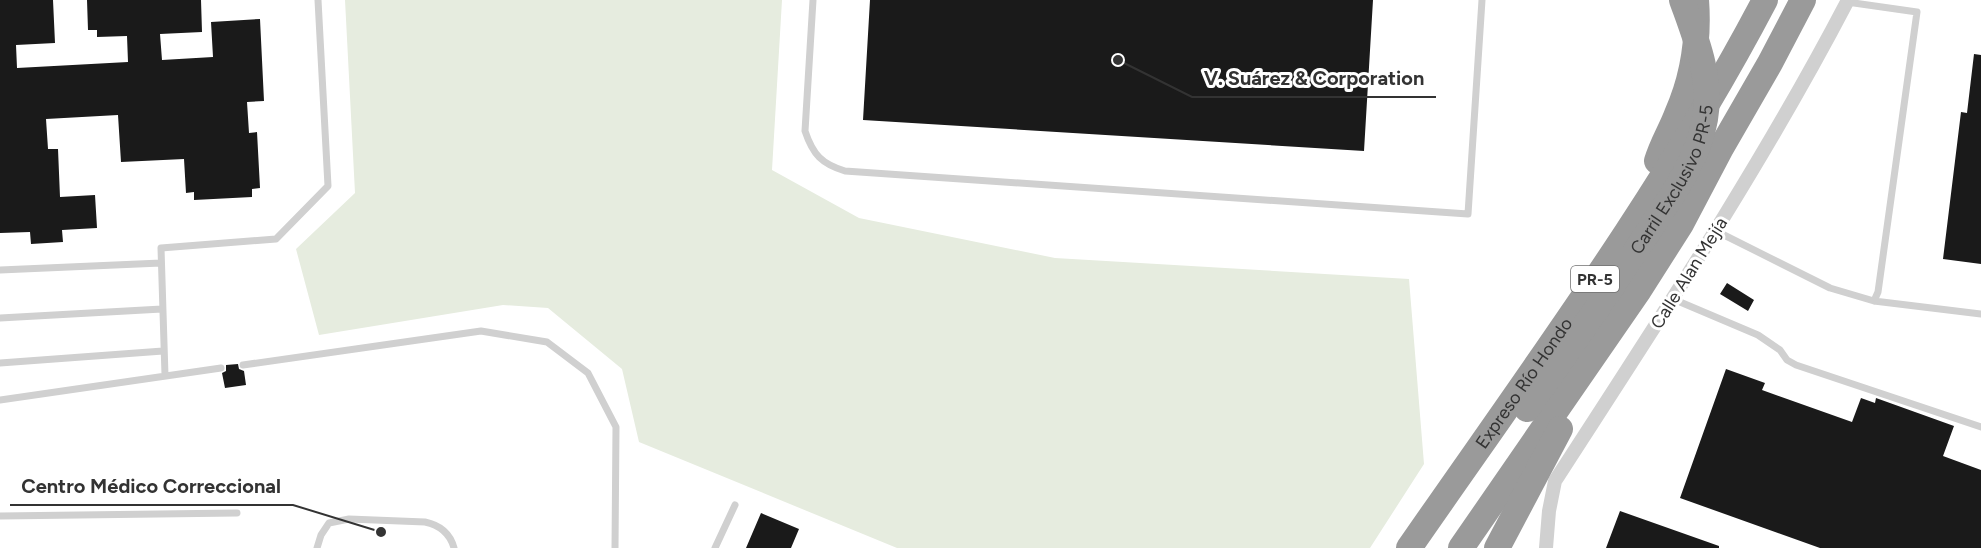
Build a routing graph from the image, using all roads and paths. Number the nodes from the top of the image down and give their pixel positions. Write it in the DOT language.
graph roads {
  1 [pos="318,0"];
  2 [pos="813,0"];
  3 [pos="1482,0"];
  4 [pos="1682,0"];
  5 [pos="1696,0"];
  6 [pos="1803,0"];
  7 [pos="1848,1"];
  8 [pos="1760,6"];
  9 [pos="1646,203"];
  10 [pos="1716,231"];
  11 [pos="161,262"];
  12 [pos="0,270"];
  13 [pos="1639,290"];
  14 [pos="1673,298"];
  15 [pos="1874,301"];
  16 [pos="162,309"];
  17 [pos="1981,314"];
  18 [pos="0,318"];
  19 [pos="163,351"];
  20 [pos="0,363"];
  21 [pos="243,365"];
  22 [pos="221,368"];
  23 [pos="165,375"];
  24 [pos="0,400"];
  25 [pos="1981,427"];
  26 [pos="735,505"];
  27 [pos="237,513"];
  28 [pos="0,516"];
  29 [pos="317,548"];
  30 [pos="454,548"];
  31 [pos="615,548"];
  32 [pos="715,548"];
  33 [pos="1409,548"];
  34 [pos="1429,548"];
  35 [pos="1461,548"];
  36 [pos="1497,548"];
  37 [pos="1546,548"];
  1 -- 11 [label="lane"];
  2 -- 3 [label="lane"];
  4 -- 34 [label="highway, Carril Exclusivo PR-5, bridge"];
  5 -- 9 [label="highway"];
  6 -- 13 [label="highway, PR-5"];
  7 -- 10 [label="street, Calle Alan Mejía"];
  7 -- 15 [label="lane"];
  8 -- 9 [label="highway, Expreso Río Hondo / PR-5"];
  9 -- 33 [label="highway, Expreso Río Hondo / PR-5"];
  10 -- 14 [label="street, Calle Alan Mejía"];
  10 -- 15 [label="lane"];
  11 -- 12 [label="lane"];
  11 -- 16 [label="lane"];
  13 -- 35 [label="highway, PR-5"];
  13 -- 36 [label="highway"];
  14 -- 25 [label="lane"];
  14 -- 37 [label="street, Calle Alan Mejía"];
  15 -- 17 [label="lane"];
  16 -- 18 [label="lane"];
  16 -- 19 [label="lane"];
  19 -- 20 [label="lane"];
  19 -- 23 [label="lane"];
  21 -- 31 [label="lane"];
  22 -- 23 [label="lane"];
  23 -- 24 [label="lane"];
  26 -- 32 [label="lane"];
  27 -- 28 [label="lane"];
  29 -- 30 [label="lane"];
}
